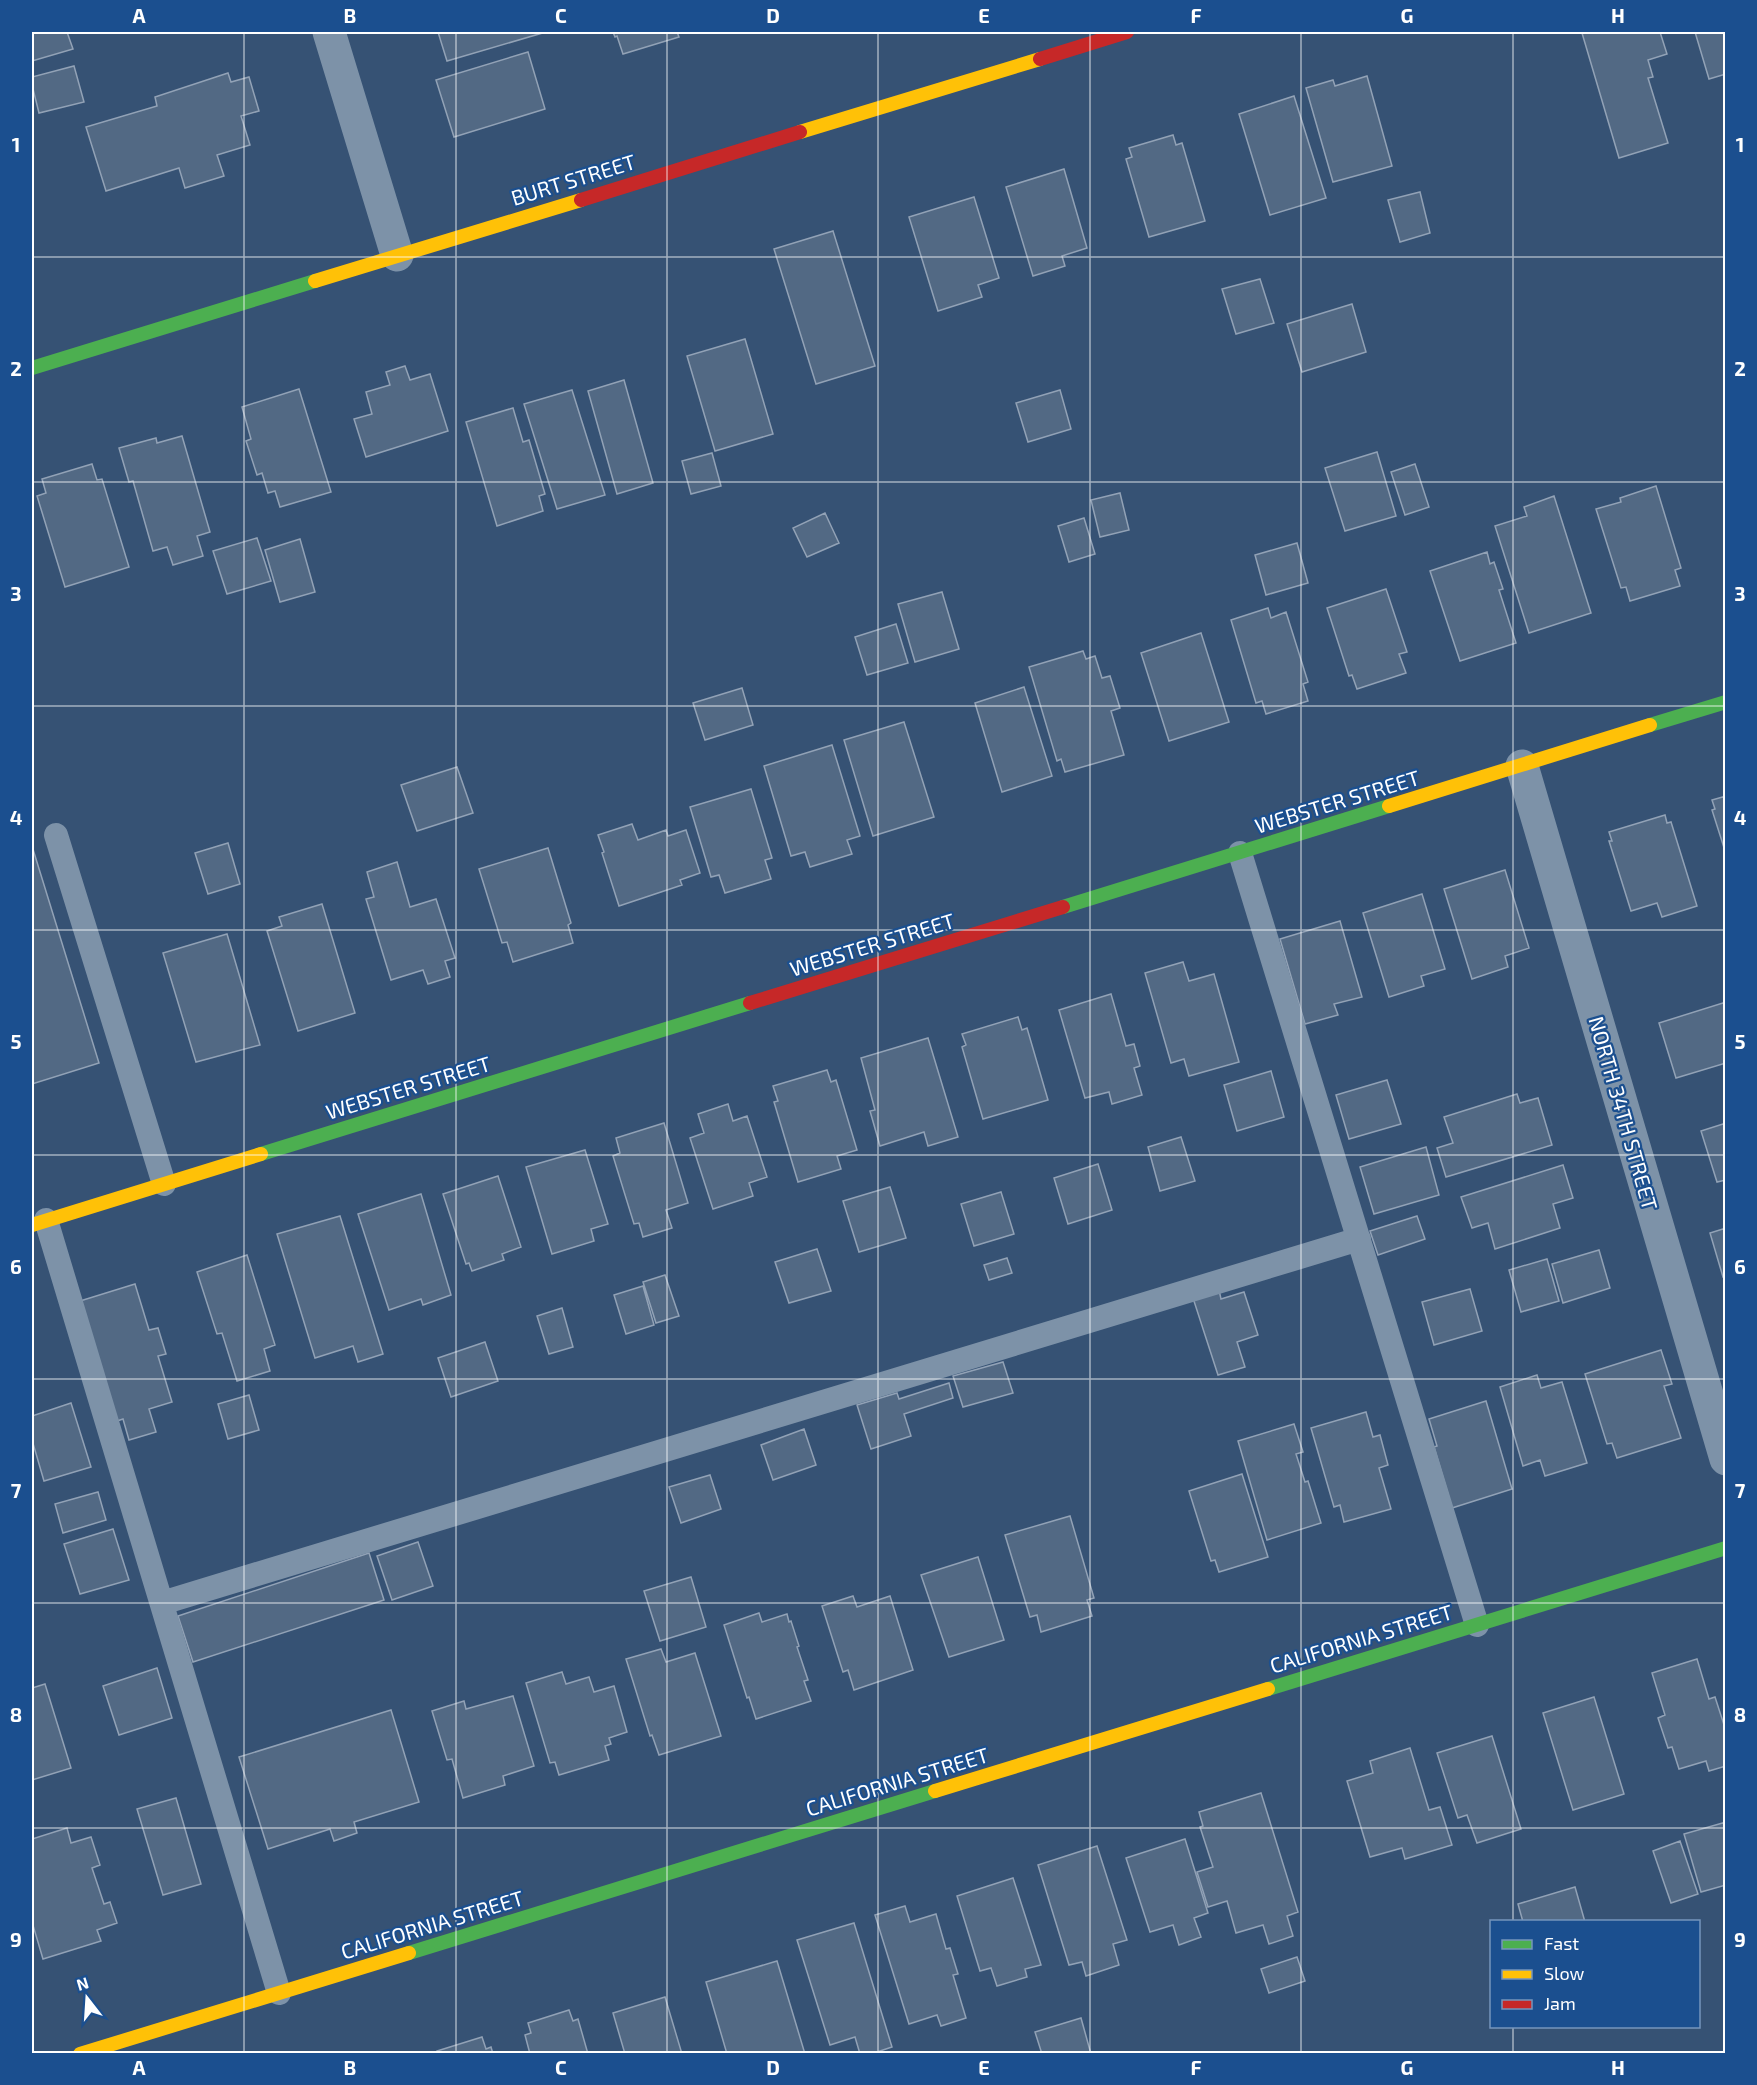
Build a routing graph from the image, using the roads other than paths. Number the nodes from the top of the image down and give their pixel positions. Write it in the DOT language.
graph roads {
  1 [pos="329,32"];
  2 [pos="1127,32"];
  3 [pos="397,255"];
  4 [pos="32,368"];
  5 [pos="1725,702"];
  6 [pos="1522,766"];
  7 [pos="56,835"];
  8 [pos="1240,853"];
  9 [pos="164,1184"];
  10 [pos="39,1222"];
  11 [pos="1359,1239"];
  12 [pos="1725,1459"];
  13 [pos="1725,1548"];
  14 [pos="162,1603"];
  15 [pos="1477,1625"];
  16 [pos="279,1993"];
  17 [pos="80,2054"];
  1 -- 3 [label="street"];
  2 -- 3 [label="street, BURT STREET"];
  3 -- 4 [label="street, BURT STREET"];
  5 -- 6 [label="street, WEBSTER STREET"];
  6 -- 8 [label="street, WEBSTER STREET"];
  6 -- 12 [label="street, NORTH 34TH STREET"];
  7 -- 9 [label="lane"];
  8 -- 9 [label="street, WEBSTER STREET"];
  8 -- 11 [label="lane"];
  9 -- 10 [label="street, WEBSTER STREET"];
  10 -- 14 [label="lane"];
  11 -- 14 [label="lane"];
  11 -- 15 [label="lane"];
  13 -- 15 [label="street, CALIFORNIA STREET"];
  14 -- 16 [label="lane"];
  15 -- 16 [label="street, CALIFORNIA STREET"];
  16 -- 17 [label="street, CALIFORNIA STREET"];
}
